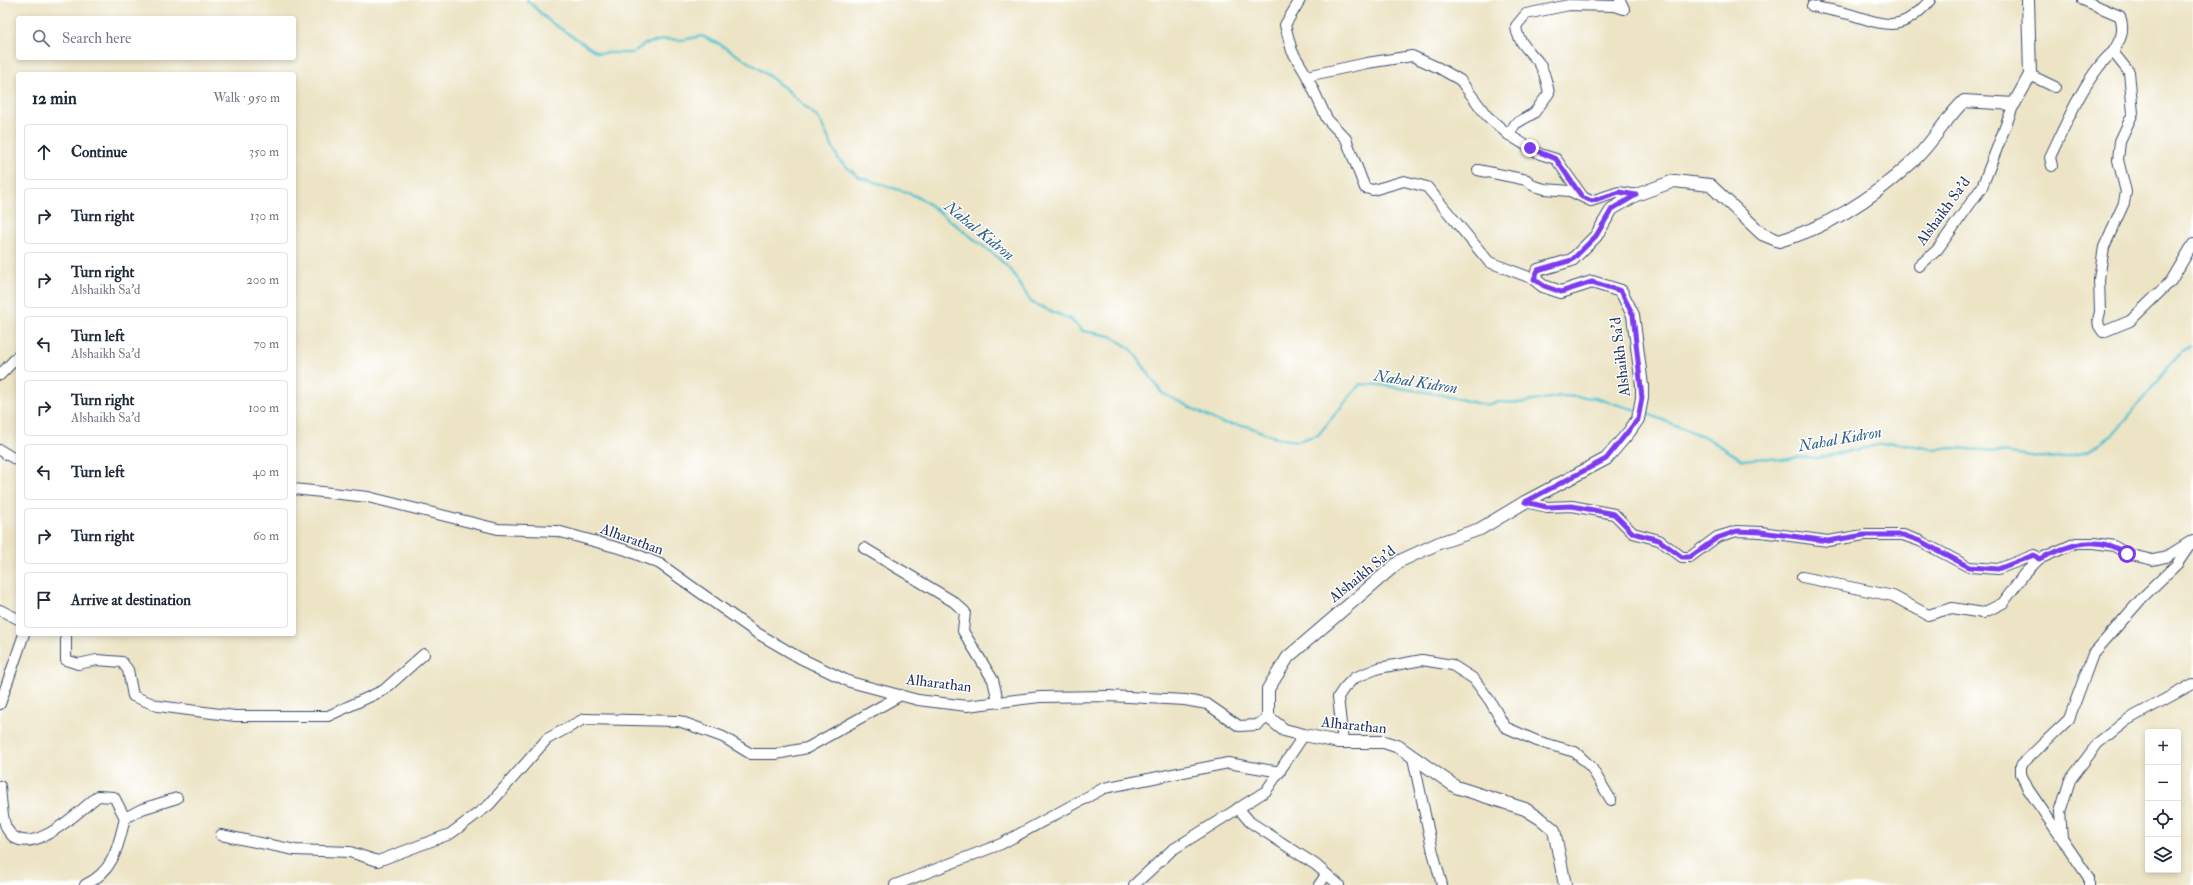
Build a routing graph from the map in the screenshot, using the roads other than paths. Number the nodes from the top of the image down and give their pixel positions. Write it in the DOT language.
graph roads {
  1 [pos="1300,0"];
  2 [pos="1620,0"];
  3 [pos="1930,0"];
  4 [pos="2028,0"];
  5 [pos="2083,0"];
  6 [pos="1812,6"];
  7 [pos="2113,52"];
  8 [pos="2030,75"];
  9 [pos="1307,76"];
  10 [pos="2055,87"];
  11 [pos="2014,104"];
  12 [pos="1509,135"];
  13 [pos="2052,166"];
  14 [pos="1478,170"];
  15 [pos="1636,195"];
  16 [pos="1582,197"];
  17 [pos="2193,244"];
  18 [pos="1919,266"];
  19 [pos="1534,279"];
  20 [pos="16,358"];
  21 [pos="0,375"];
  22 [pos="0,450"];
  23 [pos="16,460"];
  24 [pos="296,489"];
  25 [pos="1525,502"];
  26 [pos="2193,541"];
  27 [pos="864,548"];
  28 [pos="2039,559"];
  29 [pos="1802,577"];
  30 [pos="0,610"];
  31 [pos="16,619"];
  32 [pos="23,636"];
  33 [pos="66,636"];
  34 [pos="424,654"];
  35 [pos="2193,684"];
  36 [pos="901,695"];
  37 [pos="998,701"];
  38 [pos="0,704"];
  39 [pos="1268,717"];
  40 [pos="1304,735"];
  41 [pos="1343,742"];
  42 [pos="1413,758"];
  43 [pos="1280,772"];
  44 [pos="0,786"];
  45 [pos="177,798"];
  46 [pos="1611,800"];
  47 [pos="1238,808"];
  48 [pos="125,818"];
  49 [pos="221,835"];
  50 [pos="2062,840"];
  51 [pos="1326,875"];
  52 [pos="85,885"];
  53 [pos="895,885"];
  54 [pos="1134,885"];
  55 [pos="1319,885"];
  56 [pos="1339,885"];
  57 [pos="1442,885"];
  58 [pos="1565,885"];
  59 [pos="2089,885"];
  1 -- 9 [label="street"];
  2 -- 12 [label="street"];
  3 -- 6 [label="street"];
  4 -- 8 [label="street"];
  5 -- 7 [label="street"];
  7 -- 13 [label="street"];
  7 -- 17 [label="street"];
  8 -- 10 [label="street"];
  8 -- 11 [label="street, Alshaikh Sa'd"];
  9 -- 12 [label="street"];
  9 -- 19 [label="street"];
  11 -- 15 [label="street"];
  11 -- 18 [label="street, Alshaikh Sa'd"];
  12 -- 16 [label="street"];
  14 -- 16 [label="street"];
  15 -- 16 [label="street"];
  15 -- 19 [label="street"];
  19 -- 25 [label="street, Alshaikh Sa'd"];
  20 -- 21 [label="street"];
  22 -- 23 [label="street"];
  24 -- 36 [label="street, Alharathan"];
  25 -- 28 [label="street"];
  25 -- 39 [label="street, Alshaikh Sa'd"];
  26 -- 28 [label="street"];
  26 -- 50 [label="street"];
  27 -- 37 [label="street"];
  28 -- 29 [label="street"];
  30 -- 31 [label="street"];
  32 -- 38 [label="street"];
  33 -- 34 [label="street"];
  35 -- 50 [label="street"];
  36 -- 37 [label="street, Alharathan"];
  36 -- 49 [label="street"];
  37 -- 39 [label="street, Alharathan"];
  39 -- 40 [label="street, Alharathan"];
  40 -- 41 [label="street, Alharathan"];
  40 -- 43 [label="street"];
  41 -- 42 [label="street, Alharathan"];
  41 -- 46 [label="street"];
  42 -- 57 [label="street"];
  42 -- 58 [label="street, Alharathan"];
  43 -- 47 [label="street"];
  43 -- 53 [label="street"];
  44 -- 48 [label="street"];
  45 -- 48 [label="street"];
  47 -- 51 [label="street"];
  47 -- 54 [label="street"];
  48 -- 52 [label="street"];
  50 -- 59 [label="street"];
  51 -- 55 [label="street"];
  51 -- 56 [label="street"];
}
